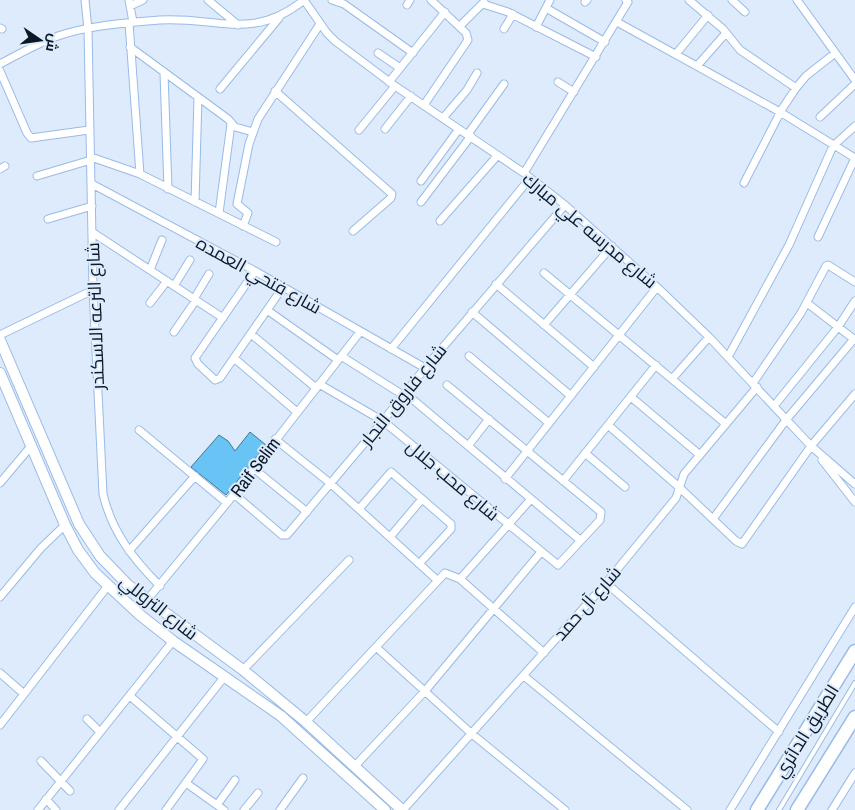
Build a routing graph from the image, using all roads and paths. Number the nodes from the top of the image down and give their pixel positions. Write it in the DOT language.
graph roads {
  1 [pos="85,0"];
  2 [pos="143,0"];
  3 [pos="208,0"];
  4 [pos="304,0"];
  5 [pos="332,0"];
  6 [pos="431,0"];
  7 [pos="550,0"];
  8 [pos="626,0"];
  9 [pos="690,0"];
  10 [pos="732,0"];
  11 [pos="797,0"];
  12 [pos="484,2"];
  13 [pos="130,3"];
  14 [pos="546,8"];
  15 [pos="445,12"];
  16 [pos="745,12"];
  17 [pos="513,14"];
  18 [pos="708,15"];
  19 [pos="280,16"];
  20 [pos="617,22"];
  21 [pos="131,23"];
  22 [pos="320,24"];
  23 [pos="238,26"];
  24 [pos="460,26"];
  25 [pos="536,27"];
  26 [pos="88,29"];
  27 [pos="504,29"];
  28 [pos="726,33"];
  29 [pos="605,42"];
  30 [pos="130,47"];
  31 [pos="378,53"];
  32 [pos="413,53"];
  33 [pos="676,54"];
  34 [pos="834,54"];
  35 [pos="596,57"];
  36 [pos="0,64"];
  37 [pos="697,66"];
  38 [pos="400,68"];
  39 [pos="0,71"];
  40 [pos="164,73"];
  41 [pos="477,73"];
  42 [pos="855,80"];
  43 [pos="558,82"];
  44 [pos="392,84"];
  45 [pos="504,84"];
  46 [pos="855,84"];
  47 [pos="796,88"];
  48 [pos="220,89"];
  49 [pos="275,91"];
  50 [pos="574,92"];
  51 [pos="412,96"];
  52 [pos="198,97"];
  53 [pos="424,105"];
  54 [pos="780,112"];
  55 [pos="443,118"];
  56 [pos="820,118"];
  57 [pos="231,124"];
  58 [pos="855,126"];
  59 [pos="385,129"];
  60 [pos="459,129"];
  61 [pos="89,130"];
  62 [pos="359,130"];
  63 [pos="253,132"];
  64 [pos="469,135"];
  65 [pos="834,146"];
  66 [pos="497,156"];
  67 [pos="91,158"];
  68 [pos="855,158"];
  69 [pos="140,174"];
  70 [pos="37,176"];
  71 [pos="527,176"];
  72 [pos="421,181"];
  73 [pos="744,183"];
  74 [pos="92,184"];
  75 [pos="168,189"];
  76 [pos="195,202"];
  77 [pos="421,202"];
  78 [pos="566,205"];
  79 [pos="92,206"];
  80 [pos="219,213"];
  81 [pos="48,219"];
  82 [pos="440,221"];
  83 [pos="243,226"];
  84 [pos="353,231"];
  85 [pos="92,232"];
  86 [pos="818,238"];
  87 [pos="162,240"];
  88 [pos="276,242"];
  89 [pos="612,246"];
  90 [pos="190,260"];
  91 [pos="150,270"];
  92 [pos="255,271"];
  93 [pos="544,273"];
  94 [pos="209,274"];
  95 [pos="167,281"];
  96 [pos="855,282"];
  97 [pos="496,284"];
  98 [pos="174,286"];
  99 [pos="283,287"];
  100 [pos="658,287"];
  101 [pos="93,290"];
  102 [pos="570,295"];
  103 [pos="195,299"];
  104 [pos="855,301"];
  105 [pos="150,303"];
  106 [pos="808,303"];
  107 [pos="267,310"];
  108 [pos="472,312"];
  109 [pos="223,318"];
  110 [pos="544,325"];
  111 [pos="838,327"];
  112 [pos="174,332"];
  113 [pos="360,332"];
  114 [pos="251,334"];
  115 [pos="0,335"];
  116 [pos="619,335"];
  117 [pos="709,337"];
  118 [pos="854,339"];
  119 [pos="0,340"];
  120 [pos="391,349"];
  121 [pos="469,356"];
  122 [pos="728,357"];
  123 [pos="234,358"];
  124 [pos="339,358"];
  125 [pos="656,365"];
  126 [pos="594,367"];
  127 [pos="425,368"];
  128 [pos="0,376"];
  129 [pos="672,379"];
  130 [pos="447,384"];
  131 [pos="755,385"];
  132 [pos="318,386"];
  133 [pos="404,394"];
  134 [pos="855,394"];
  135 [pos="571,396"];
  136 [pos="631,397"];
  137 [pos="774,406"];
  138 [pos="297,412"];
  139 [pos="489,419"];
  140 [pos="786,420"];
  141 [pos="383,421"];
  142 [pos="549,423"];
  143 [pos="726,424"];
  144 [pos="608,425"];
  145 [pos="140,430"];
  146 [pos="275,439"];
  147 [pos="32,445"];
  148 [pos="468,446"];
  149 [pos="811,446"];
  150 [pos="526,451"];
  151 [pos="585,453"];
  152 [pos="700,455"];
  153 [pos="253,468"];
  154 [pos="195,476"];
  155 [pos="505,479"];
  156 [pos="563,481"];
  157 [pos="330,483"];
  158 [pos="0,484"];
  159 [pos="855,484"];
  160 [pos="625,487"];
  161 [pos="680,488"];
  162 [pos="234,494"];
  163 [pos="422,499"];
  164 [pos="531,500"];
  165 [pos="855,502"];
  166 [pos="227,503"];
  167 [pos="359,509"];
  168 [pos="306,512"];
  169 [pos="713,519"];
  170 [pos="65,525"];
  171 [pos="508,526"];
  172 [pos="390,537"];
  173 [pos="580,540"];
  174 [pos="129,551"];
  175 [pos="541,552"];
  176 [pos="349,560"];
  177 [pos="419,564"];
  178 [pos="460,579"];
  179 [pos="437,580"];
  180 [pos="606,583"];
  181 [pos="107,586"];
  182 [pos="160,586"];
  183 [pos="0,597"];
  184 [pos="147,600"];
  185 [pos="855,606"];
  186 [pos="493,608"];
  187 [pos="173,641"];
  188 [pos="376,647"];
  189 [pos="212,648"];
  190 [pos="855,651"];
  191 [pos="544,653"];
  192 [pos="201,660"];
  193 [pos="243,670"];
  194 [pos="0,672"];
  195 [pos="225,676"];
  196 [pos="524,676"];
  197 [pos="855,683"];
  198 [pos="425,691"];
  199 [pos="24,694"];
  200 [pos="130,696"];
  201 [pos="855,716"];
  202 [pos="87,719"];
  203 [pos="306,722"];
  204 [pos="0,725"];
  205 [pos="100,732"];
  206 [pos="778,732"];
  207 [pos="472,734"];
  208 [pos="177,738"];
  209 [pos="41,761"];
  210 [pos="355,766"];
  211 [pos="855,772"];
  212 [pos="303,778"];
  213 [pos="235,780"];
  214 [pos="60,782"];
  215 [pos="186,783"];
  216 [pos="70,791"];
  217 [pos="258,793"];
  218 [pos="46,799"];
  219 [pos="219,808"];
  220 [pos="38,810"];
  221 [pos="56,810"];
  222 [pos="118,810"];
  223 [pos="166,810"];
  224 [pos="244,810"];
  225 [pos="280,810"];
  226 [pos="385,810"];
  227 [pos="402,810"];
  228 [pos="565,810"];
  229 [pos="687,810"];
  230 [pos="730,810"];
  231 [pos="757,810"];
  232 [pos="779,810"];
  233 [pos="797,810"];
  234 [pos="832,810"];
  1 -- 26 [label="street, شارع الترعه الاسكندر"];
  2 -- 13 [label="street"];
  3 -- 23 [label="street"];
  4 -- 19 [label="street"];
  4 -- 22 [label="street, شارع مدرسه علي مبارك"];
  5 -- 32 [label="street"];
  6 -- 15 [label="street"];
  7 -- 14 [label="street"];
  8 -- 20 [label="street"];
  9 -- 18 [label="street"];
  10 -- 16 [label="street"];
  11 -- 34 [label="street"];
  12 -- 17 [label="street"];
  12 -- 24 [label="street"];
  13 -- 21 [label="street"];
  14 -- 25 [label="street"];
  14 -- 29 [label="street"];
  15 -- 24 [label="street"];
  15 -- 32 [label="street"];
  17 -- 25 [label="street"];
  17 -- 27 [label="street"];
  18 -- 28 [label="street"];
  18 -- 33 [label="street"];
  19 -- 23 [label="street"];
  19 -- 48 [label="street"];
  20 -- 29 [label="street"];
  20 -- 33 [label="street"];
  21 -- 23 [label="street"];
  21 -- 26 [label="street"];
  21 -- 30 [label="street"];
  22 -- 44 [label="street, شارع مدرسه علي مبارك"];
  22 -- 49 [label="street"];
  24 -- 53 [label="street"];
  25 -- 35 [label="street"];
  26 -- 36 [label="street"];
  26 -- 61 [label="street, شارع الترعه الاسكندر"];
  28 -- 37 [label="street"];
  28 -- 47 [label="street"];
  29 -- 35 [label="street"];
  30 -- 40 [label="street"];
  30 -- 69 [label="street"];
  31 -- 38 [label="street"];
  32 -- 38 [label="street"];
  33 -- 37 [label="street"];
  34 -- 42 [label="street"];
  34 -- 47 [label="street"];
  35 -- 50 [label="street"];
  37 -- 54 [label="street"];
  38 -- 44 [label="street"];
  39 -- 61 [label="street"];
  40 -- 52 [label="street"];
  40 -- 75 [label="street"];
  41 -- 55 [label="street"];
  43 -- 50 [label="street"];
  44 -- 51 [label="street, شارع مدرسه علي مبارك"];
  44 -- 62 [label="street"];
  45 -- 64 [label="street"];
  46 -- 56 [label="street"];
  47 -- 54 [label="street"];
  49 -- 63 [label="street"];
  49 -- 84 [label="street"];
  50 -- 71 [label="street"];
  51 -- 53 [label="street, شارع مدرسه علي مبارك"];
  51 -- 59 [label="street"];
  52 -- 57 [label="street"];
  52 -- 76 [label="street"];
  53 -- 55 [label="street, شارع مدرسه علي مبارك"];
  54 -- 65 [label="street"];
  54 -- 73 [label="street"];
  55 -- 60 [label="street, شارع مدرسه علي مبارك"];
  57 -- 63 [label="street"];
  57 -- 80 [label="street"];
  58 -- 65 [label="street"];
  60 -- 64 [label="street, شارع مدرسه علي مبارك"];
  60 -- 72 [label="street"];
  61 -- 67 [label="street, شارع الترعه الاسكندر"];
  63 -- 83 [label="street"];
  64 -- 66 [label="street, شارع مدرسه علي مبارك"];
  64 -- 77 [label="street"];
  65 -- 68 [label="street"];
  65 -- 122 [label="street"];
  66 -- 71 [label="street, شارع مدرسه علي مبارك"];
  66 -- 82 [label="street"];
  67 -- 69 [label="street"];
  67 -- 70 [label="street"];
  67 -- 74 [label="street, شارع الترعه الاسكندر"];
  68 -- 86 [label="street"];
  69 -- 75 [label="street"];
  71 -- 78 [label="street, شارع مدرسه علي مبارك"];
  71 -- 120 [label="street"];
  74 -- 79 [label="street, شارع الترعه الاسكندر"];
  74 -- 92 [label="street, شارع فتحي العمده"];
  75 -- 76 [label="street"];
  76 -- 80 [label="street"];
  78 -- 89 [label="street, شارع مدرسه علي مبارك"];
  78 -- 97 [label="street, شارع فاروق النجار"];
  79 -- 81 [label="street"];
  79 -- 85 [label="street, شارع الترعه الاسكندر"];
  80 -- 83 [label="street"];
  83 -- 88 [label="street"];
  85 -- 91 [label="street"];
  85 -- 101 [label="street, شارع الترعه الاسكندر"];
  87 -- 91 [label="street"];
  89 -- 100 [label="street, شارع مدرسه علي مبارك"];
  89 -- 102 [label="street"];
  90 -- 98 [label="street"];
  91 -- 95 [label="street"];
  92 -- 99 [label="street, شارع فتحي العمده"];
  92 -- 109 [label="street"];
  93 -- 102 [label="street"];
  94 -- 103 [label="street"];
  95 -- 98 [label="street"];
  95 -- 105 [label="street"];
  96 -- 106 [label="street, شارع آل حمد"];
  97 -- 108 [label="street, شارع فاروق النجار"];
  97 -- 110 [label="street"];
  98 -- 103 [label="street"];
  99 -- 107 [label="street"];
  99 -- 113 [label="street, شارع فتحي العمده"];
  100 -- 116 [label="street"];
  100 -- 117 [label="street, شارع مدرسه علي مبارك"];
  101 -- 115 [label="street"];
  101 -- 174 [label="street, شارع الترعه الاسكندر"];
  102 -- 110 [label="street"];
  102 -- 116 [label="street"];
  103 -- 109 [label="street"];
  103 -- 112 [label="street"];
  104 -- 111 [label="street"];
  106 -- 111 [label="street"];
  106 -- 131 [label="street, شارع آل حمد"];
  107 -- 114 [label="street"];
  107 -- 124 [label="street"];
  108 -- 127 [label="street, شارع فاروق النجار"];
  108 -- 135 [label="street"];
  109 -- 123 [label="street"];
  110 -- 126 [label="street"];
  111 -- 118 [label="street"];
  111 -- 137 [label="street"];
  113 -- 120 [label="street, شارع فتحي العمده"];
  113 -- 124 [label="street, Raif Selim"];
  114 -- 123 [label="street"];
  114 -- 132 [label="street, شارع محب جلال"];
  116 -- 125 [label="street"];
  116 -- 126 [label="street"];
  117 -- 122 [label="street, شارع مدرسه علي مبارك"];
  117 -- 129 [label="street"];
  118 -- 140 [label="street"];
  119 -- 184 [label="street, شارع التروللي"];
  120 -- 127 [label="street, شارع فتحي العمده"];
  121 -- 142 [label="street"];
  122 -- 131 [label="street, شارع مدرسه علي مبارك"];
  123 -- 138 [label="street"];
  124 -- 132 [label="street, Raif Selim"];
  124 -- 133 [label="street"];
  125 -- 129 [label="street"];
  125 -- 136 [label="street"];
  126 -- 135 [label="street"];
  127 -- 133 [label="street, شارع فاروق النجار"];
  128 -- 147 [label="street, شارع التروللي"];
  129 -- 143 [label="street"];
  130 -- 139 [label="street"];
  131 -- 137 [label="street, شارع مدرسه علي مبارك"];
  131 -- 143 [label="street, شارع آل حمد"];
  132 -- 138 [label="street, Raif Selim"];
  132 -- 141 [label="street, شارع محب جلال"];
  133 -- 141 [label="street, شارع فاروق النجار"];
  133 -- 148 [label="street"];
  134 -- 149 [label="street"];
  135 -- 142 [label="street"];
  136 -- 144 [label="street"];
  136 -- 152 [label="street"];
  137 -- 140 [label="street, شارع مدرسه علي مبارك"];
  138 -- 146 [label="street, Raif Selim"];
  139 -- 148 [label="street"];
  139 -- 150 [label="street"];
  140 -- 149 [label="street, شارع مدرسه علي مبارك"];
  140 -- 169 [label="street"];
  141 -- 157 [label="street, شارع فاروق النجار"];
  141 -- 171 [label="street, شارع محب جلال"];
  142 -- 150 [label="street"];
  143 -- 152 [label="street, شارع آل حمد"];
  144 -- 151 [label="street"];
  144 -- 161 [label="street"];
  145 -- 154 [label="street"];
  146 -- 153 [label="street, Raif Selim"];
  146 -- 157 [label="street"];
  147 -- 158 [label="street"];
  147 -- 170 [label="street, شارع التروللي"];
  148 -- 155 [label="street"];
  149 -- 159 [label="street, شارع مدرسه علي مبارك"];
  149 -- 165 [label="street, شارع مدرسه علي مبارك"];
  149 -- 169 [label="street"];
  150 -- 155 [label="street"];
  150 -- 156 [label="street"];
  151 -- 156 [label="street"];
  151 -- 160 [label="street"];
  152 -- 161 [label="street, شارع آل حمد"];
  153 -- 162 [label="street, Raif Selim"];
  153 -- 168 [label="street"];
  154 -- 166 [label="street"];
  154 -- 174 [label="street"];
  155 -- 164 [label="street"];
  156 -- 173 [label="street"];
  157 -- 167 [label="street"];
  157 -- 168 [label="street, شارع فاروق النجار"];
  161 -- 169 [label="street"];
  161 -- 180 [label="street, شارع آل حمد"];
  162 -- 166 [label="street, Raif Selim"];
  162 -- 168 [label="street, شارع فاروق النجار"];
  163 -- 167 [label="street"];
  163 -- 172 [label="street"];
  163 -- 177 [label="street"];
  164 -- 171 [label="street"];
  164 -- 173 [label="street"];
  166 -- 182 [label="street, Raif Selim"];
  167 -- 172 [label="street"];
  170 -- 181 [label="street, شارع التروللي"];
  170 -- 183 [label="street"];
  171 -- 175 [label="street, شارع محب جلال"];
  171 -- 178 [label="street"];
  172 -- 177 [label="street"];
  173 -- 175 [label="street, شارع محب جلال"];
  174 -- 182 [label="street, شارع الترعه الاسكندر"];
  175 -- 186 [label="street"];
  176 -- 193 [label="street"];
  177 -- 179 [label="street"];
  178 -- 179 [label="street"];
  178 -- 186 [label="street"];
  179 -- 188 [label="street"];
  180 -- 191 [label="street, شارع آل حمد"];
  180 -- 206 [label="street"];
  181 -- 187 [label="street, شارع التروللي"];
  181 -- 199 [label="street"];
  182 -- 184 [label="street, Raif Selim"];
  184 -- 189 [label="street, شارع التروللي"];
  185 -- 206 [label="street"];
  186 -- 191 [label="street"];
  186 -- 198 [label="street"];
  187 -- 192 [label="street, شارع التروللي"];
  187 -- 200 [label="street"];
  188 -- 198 [label="street"];
  188 -- 203 [label="street"];
  189 -- 192 [label="street"];
  189 -- 193 [label="street, شارع التروللي"];
  190 -- 231 [label="highway, الطريق الدائري"];
  191 -- 196 [label="street, شارع آل حمد"];
  192 -- 195 [label="street, شارع التروللي"];
  193 -- 203 [label="street, شارع التروللي"];
  194 -- 199 [label="street"];
  195 -- 208 [label="street"];
  195 -- 226 [label="street, شارع التروللي"];
  196 -- 207 [label="street, شارع آل حمد"];
  196 -- 229 [label="street"];
  197 -- 232 [label="lane"];
  198 -- 207 [label="street"];
  198 -- 210 [label="street"];
  199 -- 204 [label="street"];
  200 -- 205 [label="street"];
  200 -- 208 [label="street"];
  201 -- 233 [label="highway, الطريق الدائري"];
  202 -- 205 [label="street"];
  203 -- 210 [label="street, شارع التروللي"];
  205 -- 214 [label="street"];
  206 -- 230 [label="street"];
  207 -- 227 [label="street, شارع آل حمد"];
  207 -- 228 [label="street"];
  208 -- 215 [label="street"];
  208 -- 222 [label="street"];
  209 -- 214 [label="street"];
  210 -- 227 [label="street, شارع التروللي"];
  211 -- 234 [label="street"];
  212 -- 225 [label="street"];
  213 -- 219 [label="street"];
  214 -- 216 [label="street"];
  214 -- 218 [label="street"];
  215 -- 219 [label="street"];
  215 -- 223 [label="street"];
  217 -- 224 [label="street"];
  218 -- 220 [label="street"];
  218 -- 221 [label="street"];
}
